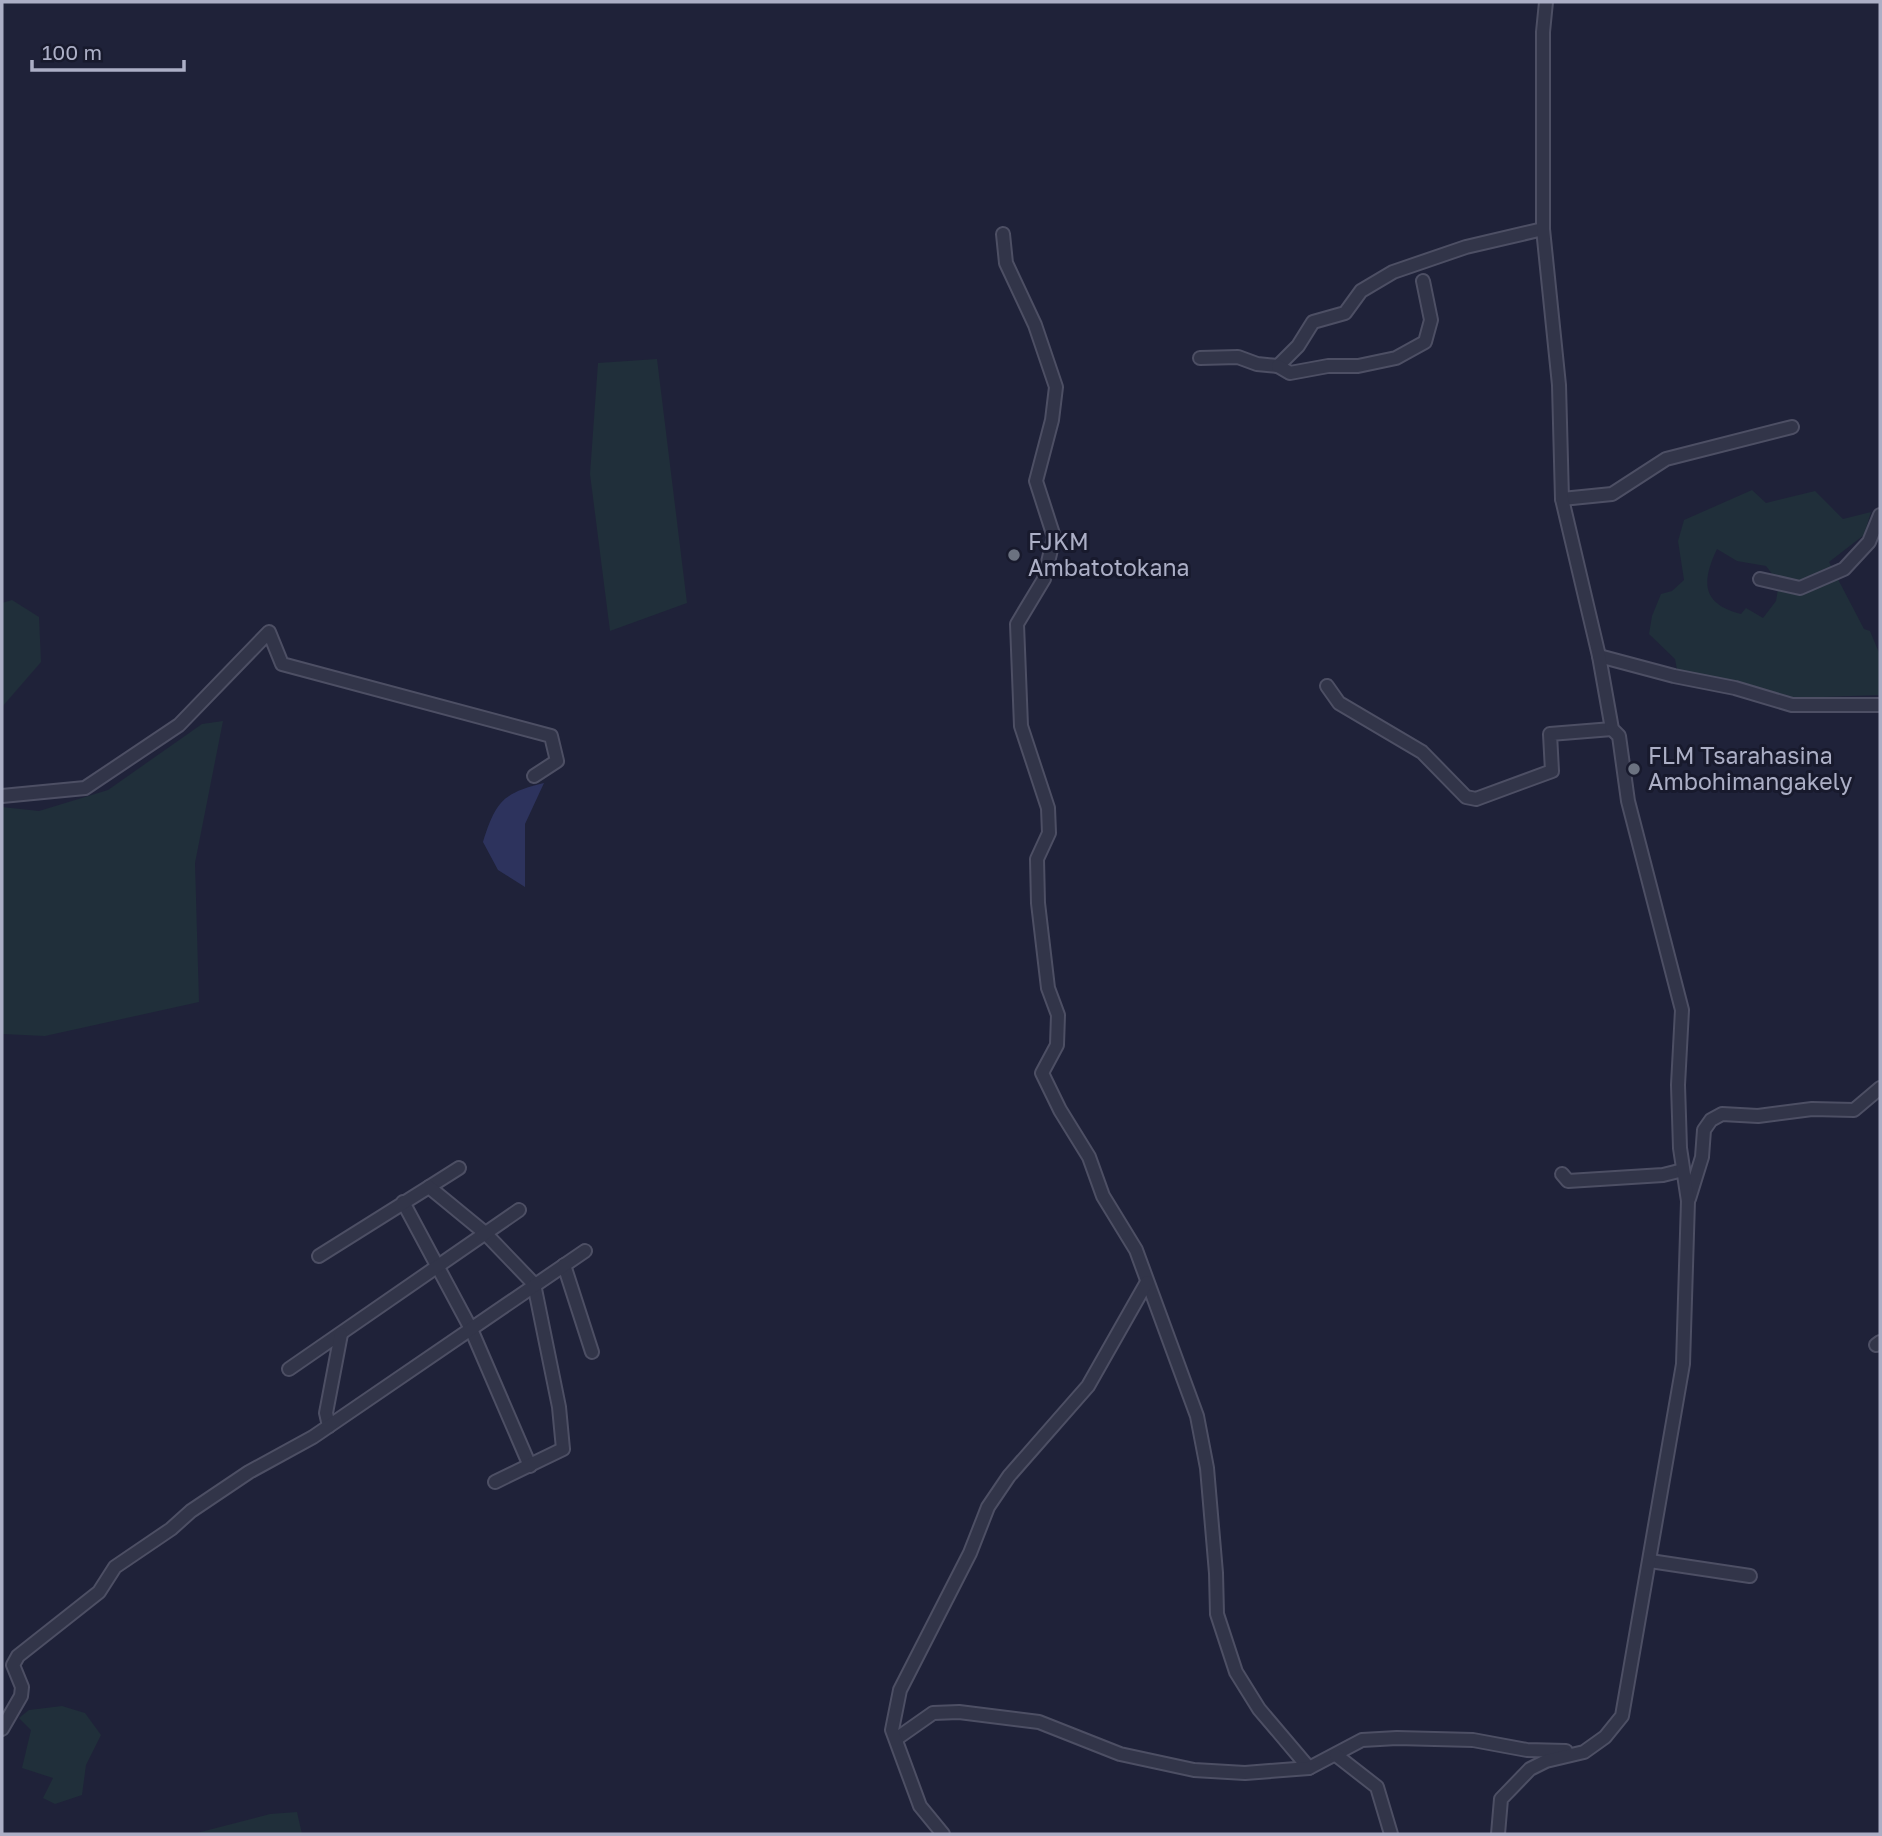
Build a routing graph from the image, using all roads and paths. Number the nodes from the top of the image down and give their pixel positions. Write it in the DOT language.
graph roads {
  1 [pos="1546,2"];
  2 [pos="1543,229"];
  3 [pos="1003,234"];
  4 [pos="1423,281"];
  5 [pos="1200,358"];
  6 [pos="1278,366"];
  7 [pos="1792,427"];
  8 [pos="1562,499"];
  9 [pos="1880,516"];
  10 [pos="1760,579"];
  11 [pos="1599,656"];
  12 [pos="1327,686"];
  13 [pos="1880,705"];
  14 [pos="1612,729"];
  15 [pos="534,776"];
  16 [pos="2,796"];
  17 [pos="1880,1088"];
  18 [pos="459,1168"];
  19 [pos="1683,1170"];
  20 [pos="1562,1174"];
  21 [pos="429,1187"];
  22 [pos="1688,1201"];
  23 [pos="403,1202"];
  24 [pos="519,1210"];
  25 [pos="485,1233"];
  26 [pos="585,1251"];
  27 [pos="319,1256"];
  28 [pos="564,1265"];
  29 [pos="438,1268"];
  30 [pos="1147,1282"];
  31 [pos="534,1284"];
  32 [pos="471,1328"];
  33 [pos="341,1334"];
  34 [pos="592,1352"];
  35 [pos="289,1369"];
  36 [pos="329,1426"];
  37 [pos="530,1466"];
  38 [pos="495,1482"];
  39 [pos="1650,1561"];
  40 [pos="1750,1576"];
  41 [pos="2,1729"];
  42 [pos="896,1740"];
  43 [pos="1584,1752"];
  44 [pos="1336,1755"];
  45 [pos="1309,1768"];
  46 [pos="943,1834"];
  47 [pos="1391,1834"];
  48 [pos="1499,1834"];
  1 -- 2 [label="street"];
  2 -- 6 [label="street"];
  2 -- 8 [label="street"];
  3 -- 30 [label="street"];
  4 -- 6 [label="street"];
  5 -- 6 [label="street"];
  7 -- 8 [label="street"];
  8 -- 11 [label="street"];
  9 -- 10 [label="street"];
  11 -- 13 [label="street"];
  11 -- 14 [label="street"];
  12 -- 14 [label="street"];
  14 -- 19 [label="street"];
  15 -- 16 [label="street"];
  17 -- 22 [label="street"];
  18 -- 21 [label="street"];
  19 -- 20 [label="street"];
  19 -- 22 [label="street"];
  21 -- 23 [label="street"];
  21 -- 25 [label="street"];
  22 -- 39 [label="street"];
  23 -- 27 [label="street"];
  23 -- 29 [label="street"];
  24 -- 25 [label="street"];
  25 -- 29 [label="street"];
  25 -- 31 [label="street"];
  26 -- 28 [label="street"];
  28 -- 31 [label="street"];
  28 -- 34 [label="street"];
  29 -- 32 [label="street"];
  29 -- 33 [label="street"];
  30 -- 42 [label="street"];
  30 -- 45 [label="street"];
  31 -- 32 [label="street"];
  31 -- 37 [label="street"];
  32 -- 36 [label="street"];
  32 -- 37 [label="street"];
  33 -- 35 [label="street"];
  33 -- 36 [label="street"];
  36 -- 41 [label="street"];
  37 -- 38 [label="street"];
  39 -- 40 [label="street"];
  39 -- 43 [label="street"];
  42 -- 45 [label="street"];
  42 -- 46 [label="street"];
  43 -- 44 [label="street"];
  43 -- 48 [label="street"];
  44 -- 45 [label="street"];
  44 -- 47 [label="street"];
}
